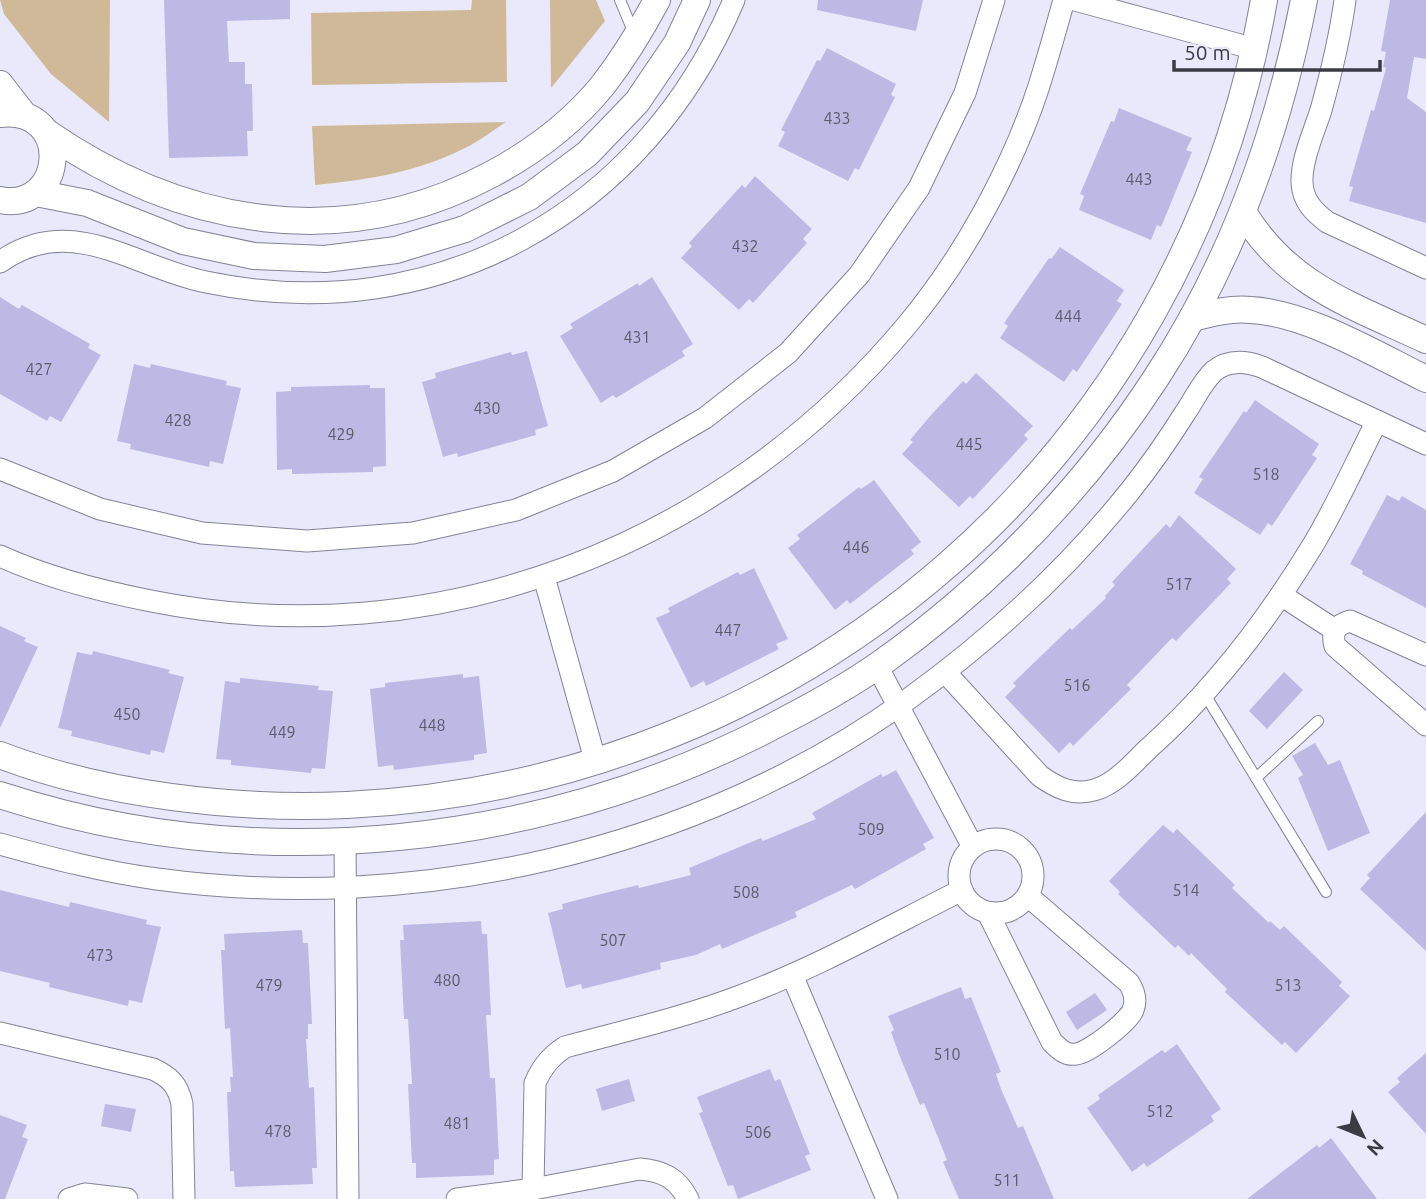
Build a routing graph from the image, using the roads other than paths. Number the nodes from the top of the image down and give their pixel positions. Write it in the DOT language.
graph roads {
  1 [pos="620,0"];
  2 [pos="657,0"];
  3 [pos="697,0"];
  4 [pos="734,0"];
  5 [pos="994,0"];
  6 [pos="1064,0"];
  7 [pos="1074,0"];
  8 [pos="1264,0"];
  9 [pos="1304,0"];
  10 [pos="1345,0"];
  11 [pos="636,40"];
  12 [pos="1255,49"];
  13 [pos="0,83"];
  14 [pos="12,115"];
  15 [pos="46,132"];
  16 [pos="36,192"];
  17 [pos="2,202"];
  18 [pos="1243,212"];
  19 [pos="0,262"];
  20 [pos="1426,268"];
  21 [pos="1327,294"];
  22 [pos="1192,318"];
  23 [pos="1313,325"];
  24 [pos="1425,333"];
  25 [pos="1426,379"];
  26 [pos="1377,421"];
  27 [pos="1426,444"];
  28 [pos="0,469"];
  29 [pos="0,556"];
  30 [pos="544,577"];
  31 [pos="1281,595"];
  32 [pos="1335,630"];
  33 [pos="1426,654"];
  34 [pos="877,666"];
  35 [pos="945,672"];
  36 [pos="1204,693"];
  37 [pos="898,706"];
  38 [pos="1318,721"];
  39 [pos="1426,725"];
  40 [pos="0,755"];
  41 [pos="596,763"];
  42 [pos="1256,778"];
  43 [pos="0,795"];
  44 [pos="345,842"];
  45 [pos="0,844"];
  46 [pos="973,847"];
  47 [pos="345,889"];
  48 [pos="962,890"];
  49 [pos="1326,892"];
  50 [pos="1028,896"];
  51 [pos="988,913"];
  52 [pos="792,975"];
  53 [pos="0,1033"];
  54 [pos="533,1189"];
  55 [pos="69,1199"];
  56 [pos="127,1199"];
  57 [pos="184,1199"];
  58 [pos="348,1199"];
  59 [pos="457,1199"];
  60 [pos="688,1199"];
  61 [pos="887,1199"];
  1 -- 11 [label="lane"];
  2 -- 11 [label="street"];
  3 -- 16 [label="street"];
  4 -- 19 [label="street"];
  5 -- 28 [label="street"];
  6 -- 30 [label="street"];
  7 -- 12 [label="street"];
  8 -- 12 [label="street"];
  9 -- 18 [label="street"];
  10 -- 20 [label="street"];
  11 -- 15 [label="street"];
  12 -- 41 [label="street"];
  13 -- 14 [label="street"];
  14 -- 15 [label="street"];
  15 -- 16 [label="street"];
  16 -- 17 [label="street"];
  18 -- 21 [label="street"];
  18 -- 22 [label="street"];
  21 -- 23 [label="street"];
  21 -- 24 [label="street"];
  22 -- 23 [label="street"];
  22 -- 34 [label="street"];
  23 -- 25 [label="street"];
  26 -- 27 [label="street"];
  26 -- 31 [label="street"];
  26 -- 35 [label="street"];
  29 -- 30 [label="street"];
  30 -- 41 [label="street"];
  31 -- 32 [label="street"];
  31 -- 36 [label="street"];
  32 -- 33 [label="street"];
  32 -- 39 [label="street"];
  34 -- 37 [label="street"];
  34 -- 44 [label="street"];
  35 -- 36 [label="street"];
  35 -- 37 [label="street"];
  36 -- 42 [label="lane"];
  37 -- 46 [label="street"];
  37 -- 47 [label="street"];
  38 -- 42 [label="lane"];
  40 -- 41 [label="street"];
  42 -- 49 [label="lane"];
  43 -- 44 [label="street"];
  44 -- 47 [label="street"];
  45 -- 47 [label="street"];
  46 -- 48 [label="street"];
  46 -- 50 [label="street"];
  47 -- 58 [label="street"];
  48 -- 51 [label="street"];
  48 -- 52 [label="street"];
  50 -- 51 [label="street"];
  50 -- 51 [label="street"];
  52 -- 54 [label="street"];
  52 -- 61 [label="street"];
  53 -- 57 [label="street"];
  54 -- 59 [label="street"];
  54 -- 60 [label="street"];
  55 -- 56 [label="street"];
}
